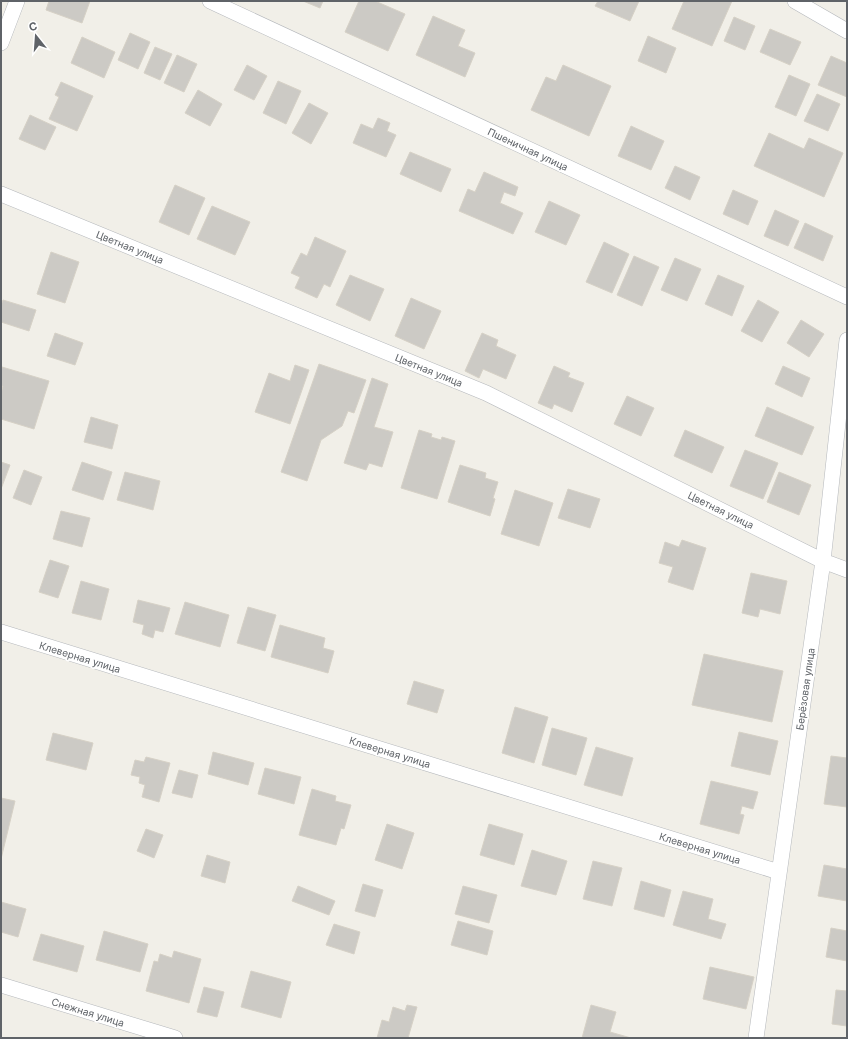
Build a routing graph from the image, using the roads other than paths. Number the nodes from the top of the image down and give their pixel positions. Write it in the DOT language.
graph roads {
  1 [pos="17,1"];
  2 [pos="210,1"];
  3 [pos="795,1"];
  4 [pos="847,31"];
  5 [pos="1,43"];
  6 [pos="1,194"];
  7 [pos="847,296"];
  8 [pos="847,340"];
  9 [pos="823,561"];
  10 [pos="847,570"];
  11 [pos="1,632"];
  12 [pos="779,872"];
  13 [pos="1,985"];
  14 [pos="175,1038"];
  15 [pos="756,1038"];
  1 -- 5 [label="street"];
  2 -- 7 [label="street, Пшеничная улица"];
  3 -- 4 [label="street"];
  6 -- 9 [label="street, Цветная улица"];
  8 -- 9 [label="street, Берёзовая улица"];
  9 -- 10 [label="street, Цветная улица"];
  9 -- 12 [label="street, Берёзовая улица"];
  11 -- 12 [label="street, Клеверная улица"];
  12 -- 15 [label="street, Берёзовая улица"];
  13 -- 14 [label="street, Снежная улица"];
}
